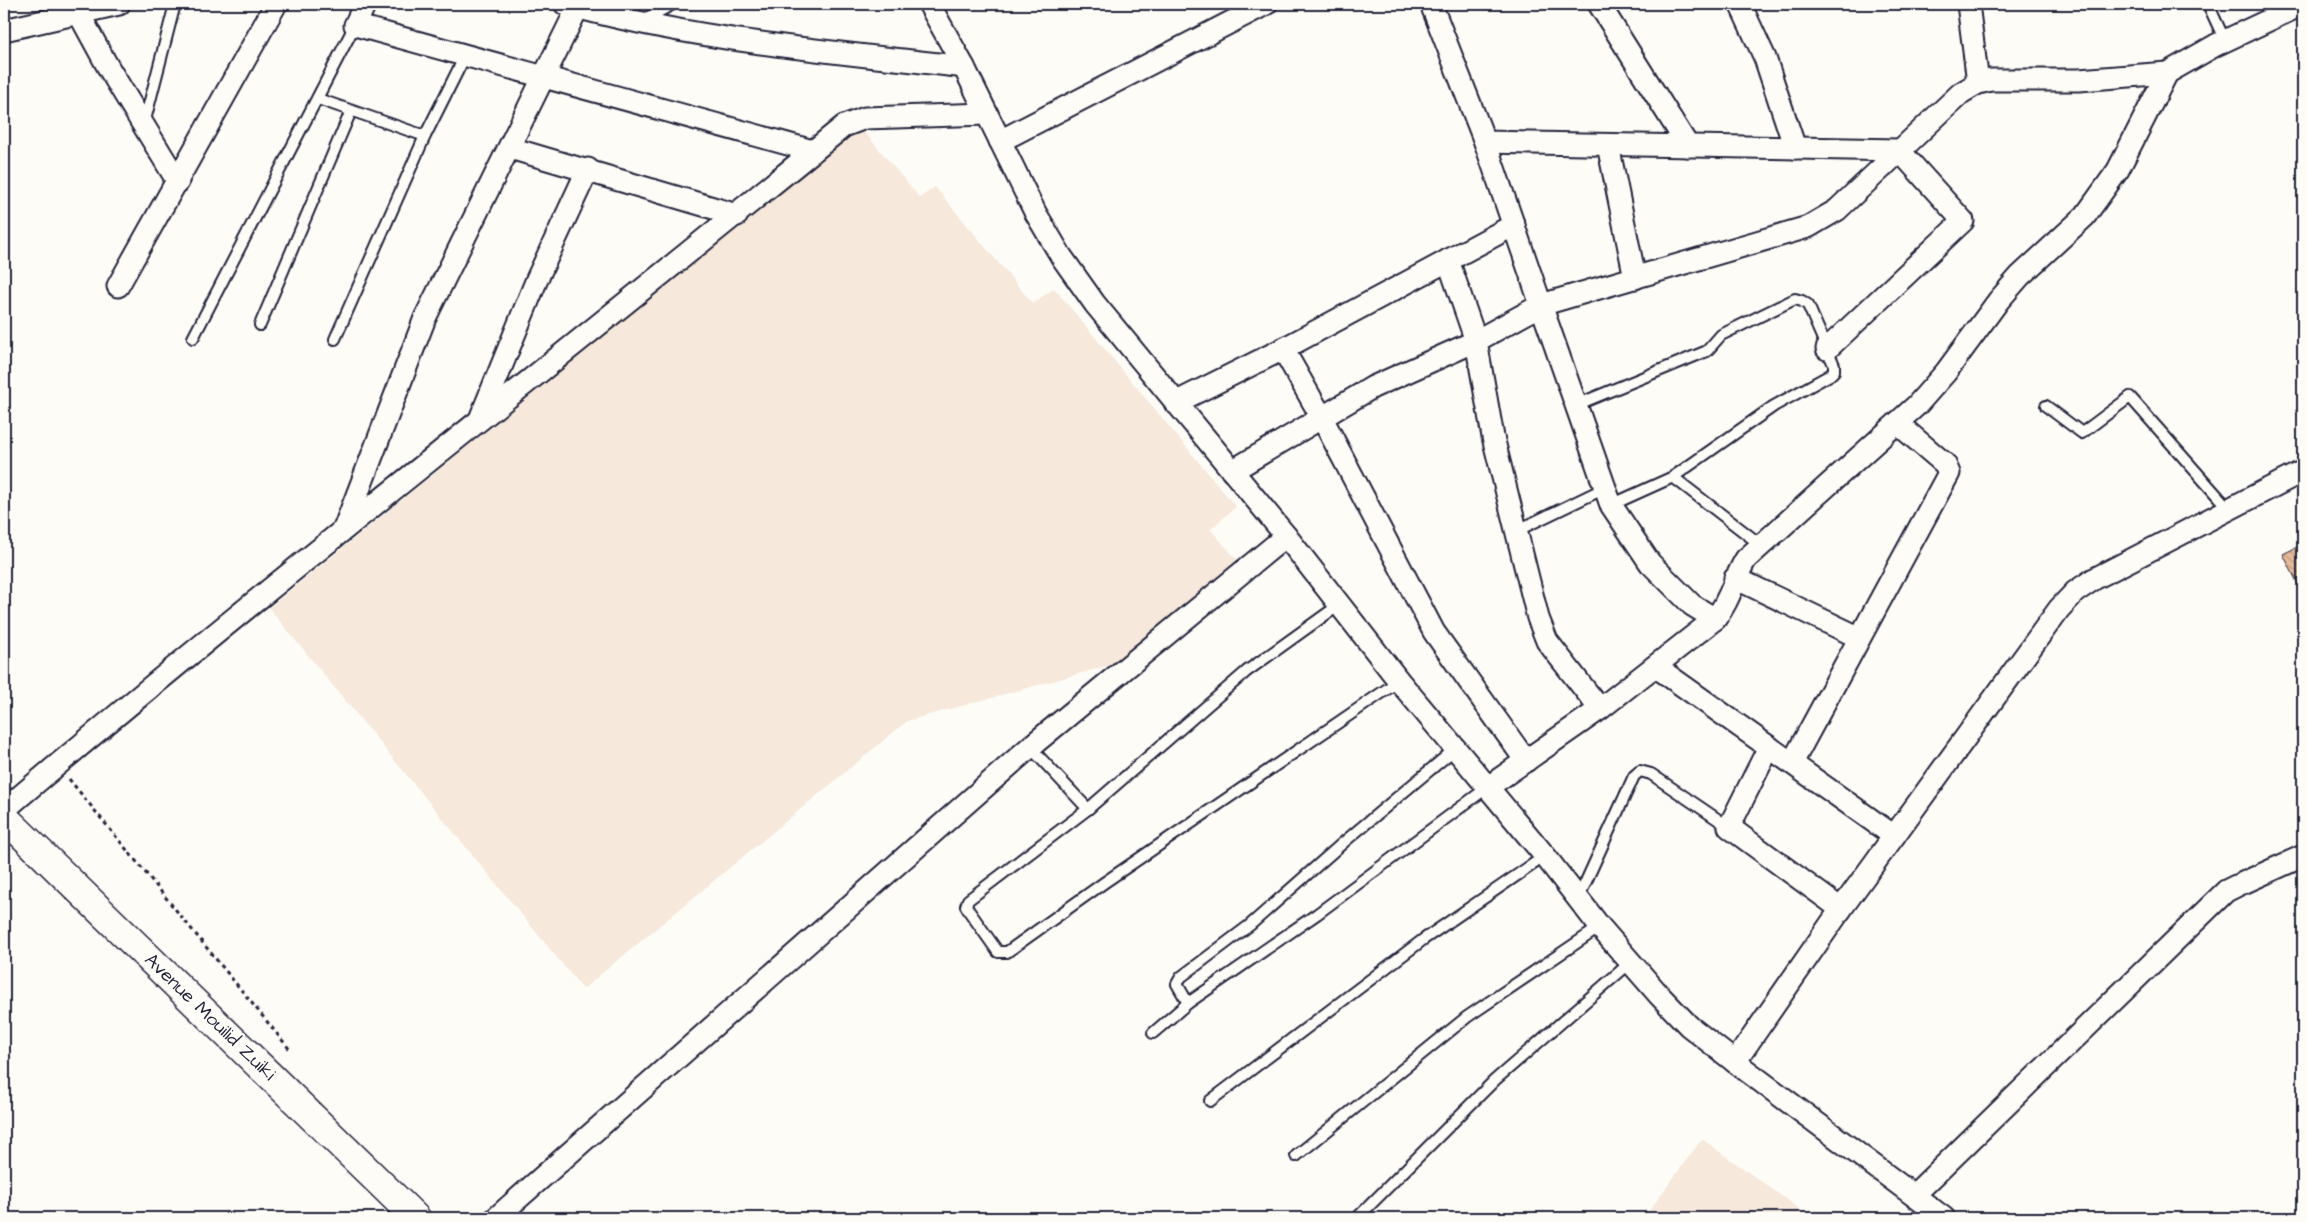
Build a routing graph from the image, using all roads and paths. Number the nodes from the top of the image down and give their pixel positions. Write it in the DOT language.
graph roads {
  1 [pos="119,4"];
  2 [pos="175,4"];
  3 [pos="276,4"];
  4 [pos="365,4"];
  5 [pos="673,4"];
  6 [pos="929,4"];
  7 [pos="1266,4"];
  8 [pos="1431,4"];
  9 [pos="1599,4"];
  10 [pos="1740,4"];
  11 [pos="1968,4"];
  12 [pos="2208,4"];
  13 [pos="2303,4"];
  14 [pos="571,6"];
  15 [pos="78,12"];
  16 [pos="638,23"];
  17 [pos="355,25"];
  18 [pos="4,30"];
  19 [pos="2225,41"];
  20 [pos="465,56"];
  21 [pos="964,67"];
  22 [pos="2167,73"];
  23 [pos="543,77"];
  24 [pos="1978,83"];
  25 [pos="318,99"];
  26 [pos="352,111"];
  27 [pos="987,114"];
  28 [pos="144,126"];
  29 [pos="425,136"];
  30 [pos="1000,141"];
  31 [pos="1485,142"];
  32 [pos="1608,145"];
  33 [pos="1688,146"];
  34 [pos="510,148"];
  35 [pos="1795,148"];
  36 [pos="1899,150"];
  37 [pos="813,151"];
  38 [pos="588,169"];
  39 [pos="178,182"];
  40 [pos="738,215"];
  41 [pos="1514,225"];
  42 [pos="1448,260"];
  43 [pos="1635,278"];
  44 [pos="118,286"];
  45 [pos="1541,305"];
  46 [pos="260,325"];
  47 [pos="193,338"];
  48 [pos="336,339"];
  49 [pos="1476,341"];
  50 [pos="1283,349"];
  51 [pos="1827,349"];
  52 [pos="1175,403"];
  53 [pos="1576,405"];
  54 [pos="2046,406"];
  55 [pos="1321,416"];
  56 [pos="479,420"];
  57 [pos="1897,423"];
  58 [pos="2299,470"];
  59 [pos="1232,471"];
  60 [pos="1673,477"];
  61 [pos="1608,496"];
  62 [pos="2229,509"];
  63 [pos="344,530"];
  64 [pos="1516,531"];
  65 [pos="1286,536"];
  66 [pos="1761,545"];
  67 [pos="1735,578"];
  68 [pos="1339,605"];
  69 [pos="1715,619"];
  70 [pos="1858,637"];
  71 [pos="1655,666"];
  72 [pos="1399,681"];
  73 [pos="1600,709"];
  74 [pos="1030,747"];
  75 [pos="1769,747"];
  76 [pos="1455,749"];
  77 [pos="1526,761"];
  78 [pos="1792,763"];
  79 [pos="58,764"];
  80 [pos="1488,788"];
  81 [pos="1088,809"];
  82 [pos="4,810"];
  83 [pos="4,817"];
  84 [pos="1729,827"];
  85 [pos="1894,836"];
  86 [pos="1544,856"];
  87 [pos="2303,856"];
  88 [pos="1578,899"];
  89 [pos="1841,909"];
  90 [pos="1600,927"];
  91 [pos="1631,962"];
  92 [pos="1188,1003"];
  93 [pos="1153,1033"];
  94 [pos="292,1051"];
  95 [pos="1735,1062"];
  96 [pos="1210,1101"];
  97 [pos="1296,1156"];
  98 [pos="1914,1195"];
  99 [pos="416,1218"];
  100 [pos="496,1218"];
  101 [pos="1357,1218"];
  102 [pos="1944,1218"];
  1 -- 15 [label="street"];
  2 -- 28 [label="lane"];
  3 -- 39 [label="street"];
  4 -- 17 [label="street"];
  5 -- 16 [label="lane"];
  6 -- 21 [label="street"];
  7 -- 30 [label="street"];
  8 -- 31 [label="street"];
  9 -- 33 [label="street"];
  10 -- 35 [label="street"];
  11 -- 24 [label="street"];
  12 -- 19 [label="lane"];
  13 -- 19 [label="street"];
  14 -- 16 [label="street"];
  14 -- 23 [label="street"];
  15 -- 18 [label="street"];
  15 -- 28 [label="street"];
  16 -- 21 [label="street"];
  17 -- 20 [label="street"];
  17 -- 25 [label="lane"];
  19 -- 22 [label="street"];
  20 -- 23 [label="street"];
  20 -- 29 [label="lane"];
  21 -- 27 [label="street"];
  22 -- 24 [label="street"];
  22 -- 57 [label="street"];
  23 -- 34 [label="street"];
  23 -- 37 [label="street"];
  24 -- 36 [label="street"];
  25 -- 26 [label="lane"];
  25 -- 47 [label="lane"];
  26 -- 29 [label="lane"];
  26 -- 46 [label="lane"];
  27 -- 30 [label="street"];
  27 -- 37 [label="street"];
  28 -- 39 [label="street"];
  29 -- 48 [label="lane"];
  30 -- 52 [label="street"];
  31 -- 32 [label="street"];
  31 -- 41 [label="street"];
  32 -- 33 [label="street"];
  32 -- 43 [label="street"];
  33 -- 35 [label="street"];
  34 -- 38 [label="street"];
  34 -- 63 [label="street"];
  35 -- 36 [label="street"];
  36 -- 43 [label="street"];
  36 -- 51 [label="street"];
  37 -- 40 [label="street"];
  38 -- 40 [label="street"];
  38 -- 56 [label="street"];
  39 -- 44 [label="street"];
  40 -- 56 [label="street"];
  41 -- 42 [label="street"];
  41 -- 45 [label="street"];
  42 -- 49 [label="street"];
  42 -- 50 [label="street"];
  43 -- 45 [label="street"];
  45 -- 49 [label="street"];
  45 -- 53 [label="street"];
  49 -- 55 [label="street"];
  49 -- 64 [label="street"];
  50 -- 52 [label="street"];
  50 -- 55 [label="street"];
  51 -- 53 [label="lane"];
  51 -- 60 [label="lane"];
  52 -- 59 [label="street"];
  53 -- 61 [label="street"];
  54 -- 62 [label="lane"];
  55 -- 59 [label="street"];
  55 -- 77 [label="street"];
  56 -- 63 [label="street"];
  57 -- 66 [label="street"];
  57 -- 70 [label="street"];
  58 -- 62 [label="street"];
  59 -- 65 [label="street"];
  60 -- 61 [label="lane"];
  60 -- 66 [label="lane"];
  61 -- 64 [label="lane"];
  61 -- 69 [label="street"];
  62 -- 85 [label="street"];
  63 -- 79 [label="street"];
  64 -- 73 [label="street"];
  65 -- 68 [label="street"];
  65 -- 74 [label="street"];
  66 -- 67 [label="street"];
  67 -- 69 [label="street"];
  67 -- 70 [label="street"];
  68 -- 72 [label="street"];
  68 -- 81 [label="lane"];
  69 -- 71 [label="street"];
  70 -- 78 [label="street"];
  71 -- 73 [label="street"];
  71 -- 75 [label="street"];
  72 -- 76 [label="street"];
  72 -- 81 [label="lane"];
  73 -- 77 [label="street"];
  74 -- 81 [label="lane"];
  74 -- 100 [label="street"];
  75 -- 78 [label="street"];
  75 -- 84 [label="street"];
  76 -- 80 [label="street"];
  76 -- 92 [label="lane"];
  77 -- 80 [label="street"];
  78 -- 85 [label="street"];
  79 -- 82 [label="street"];
  79 -- 94 [label="path"];
  80 -- 86 [label="street"];
  80 -- 92 [label="lane"];
  83 -- 99 [label="main road, Avenue Mouilid Zuiki"];
  84 -- 88 [label="lane"];
  84 -- 89 [label="street"];
  85 -- 89 [label="street"];
  86 -- 88 [label="street"];
  86 -- 96 [label="lane"];
  87 -- 98 [label="street"];
  88 -- 90 [label="street"];
  89 -- 95 [label="street"];
  90 -- 91 [label="street"];
  90 -- 97 [label="lane"];
  91 -- 95 [label="street"];
  91 -- 101 [label="lane"];
  92 -- 93 [label="lane"];
  95 -- 98 [label="street"];
  98 -- 102 [label="street"];
}
